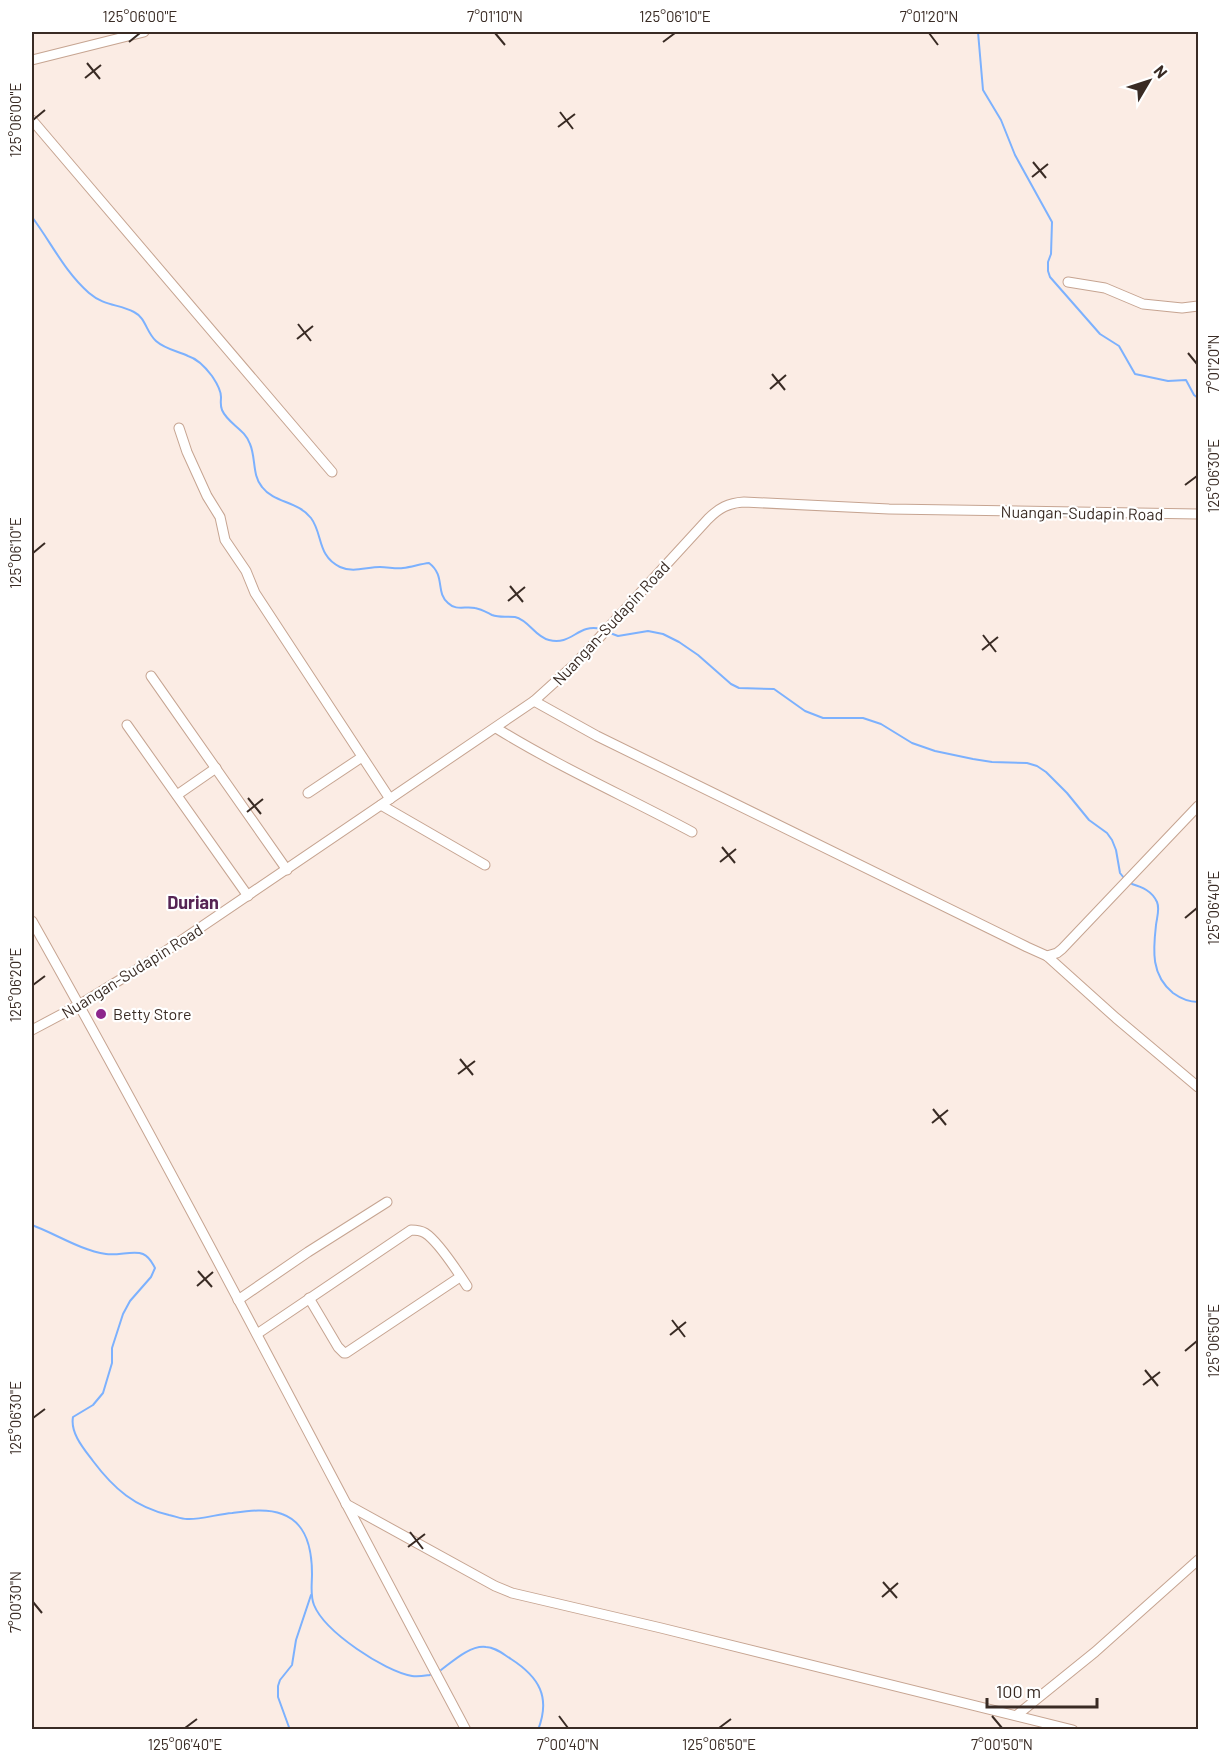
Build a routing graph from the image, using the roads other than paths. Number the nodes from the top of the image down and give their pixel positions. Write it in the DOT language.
graph roads {
  1 [pos="144,32"];
  2 [pos="32,60"];
  3 [pos="32,120"];
  4 [pos="1068,282"];
  5 [pos="1198,306"];
  6 [pos="179,428"];
  7 [pos="332,472"];
  8 [pos="1198,514"];
  9 [pos="151,676"];
  10 [pos="534,701"];
  11 [pos="127,725"];
  12 [pos="496,728"];
  13 [pos="362,757"];
  14 [pos="216,768"];
  15 [pos="308,793"];
  16 [pos="177,795"];
  17 [pos="390,800"];
  18 [pos="381,805"];
  19 [pos="1198,806"];
  20 [pos="692,832"];
  21 [pos="485,865"];
  22 [pos="287,870"];
  23 [pos="248,896"];
  24 [pos="32,921"];
  25 [pos="1047,956"];
  26 [pos="79,1005"];
  27 [pos="32,1030"];
  28 [pos="1198,1087"];
  29 [pos="387,1202"];
  30 [pos="460,1276"];
  31 [pos="467,1286"];
  32 [pos="309,1298"];
  33 [pos="238,1300"];
  34 [pos="257,1334"];
  35 [pos="346,1504"];
  36 [pos="1198,1560"];
  37 [pos="1017,1715"];
  38 [pos="466,1730"];
  39 [pos="1073,1730"];
  1 -- 2 [label="street"];
  3 -- 7 [label="street"];
  4 -- 5 [label="street"];
  6 -- 13 [label="street"];
  8 -- 10 [label="street, Nuangan-Sudapin Road"];
  9 -- 14 [label="street"];
  10 -- 12 [label="street, Nuangan-Sudapin Road"];
  10 -- 25 [label="street"];
  11 -- 16 [label="street"];
  12 -- 17 [label="street, Nuangan-Sudapin Road"];
  12 -- 20 [label="street"];
  13 -- 15 [label="street"];
  13 -- 17 [label="street"];
  14 -- 16 [label="street"];
  14 -- 22 [label="street"];
  16 -- 23 [label="street"];
  17 -- 18 [label="street, Nuangan-Sudapin Road"];
  18 -- 21 [label="street"];
  18 -- 22 [label="street, Nuangan-Sudapin Road"];
  19 -- 25 [label="street"];
  22 -- 23 [label="street, Nuangan-Sudapin Road"];
  23 -- 26 [label="street, Nuangan-Sudapin Road"];
  24 -- 26 [label="street"];
  25 -- 28 [label="street"];
  26 -- 27 [label="street, Nuangan-Sudapin Road"];
  26 -- 33 [label="street"];
  29 -- 33 [label="street"];
  30 -- 31 [label="street"];
  30 -- 32 [label="street"];
  30 -- 32 [label="street"];
  32 -- 34 [label="street"];
  33 -- 34 [label="street"];
  34 -- 35 [label="street"];
  35 -- 37 [label="street"];
  35 -- 38 [label="street"];
  36 -- 37 [label="street"];
  37 -- 39 [label="street"];
}
